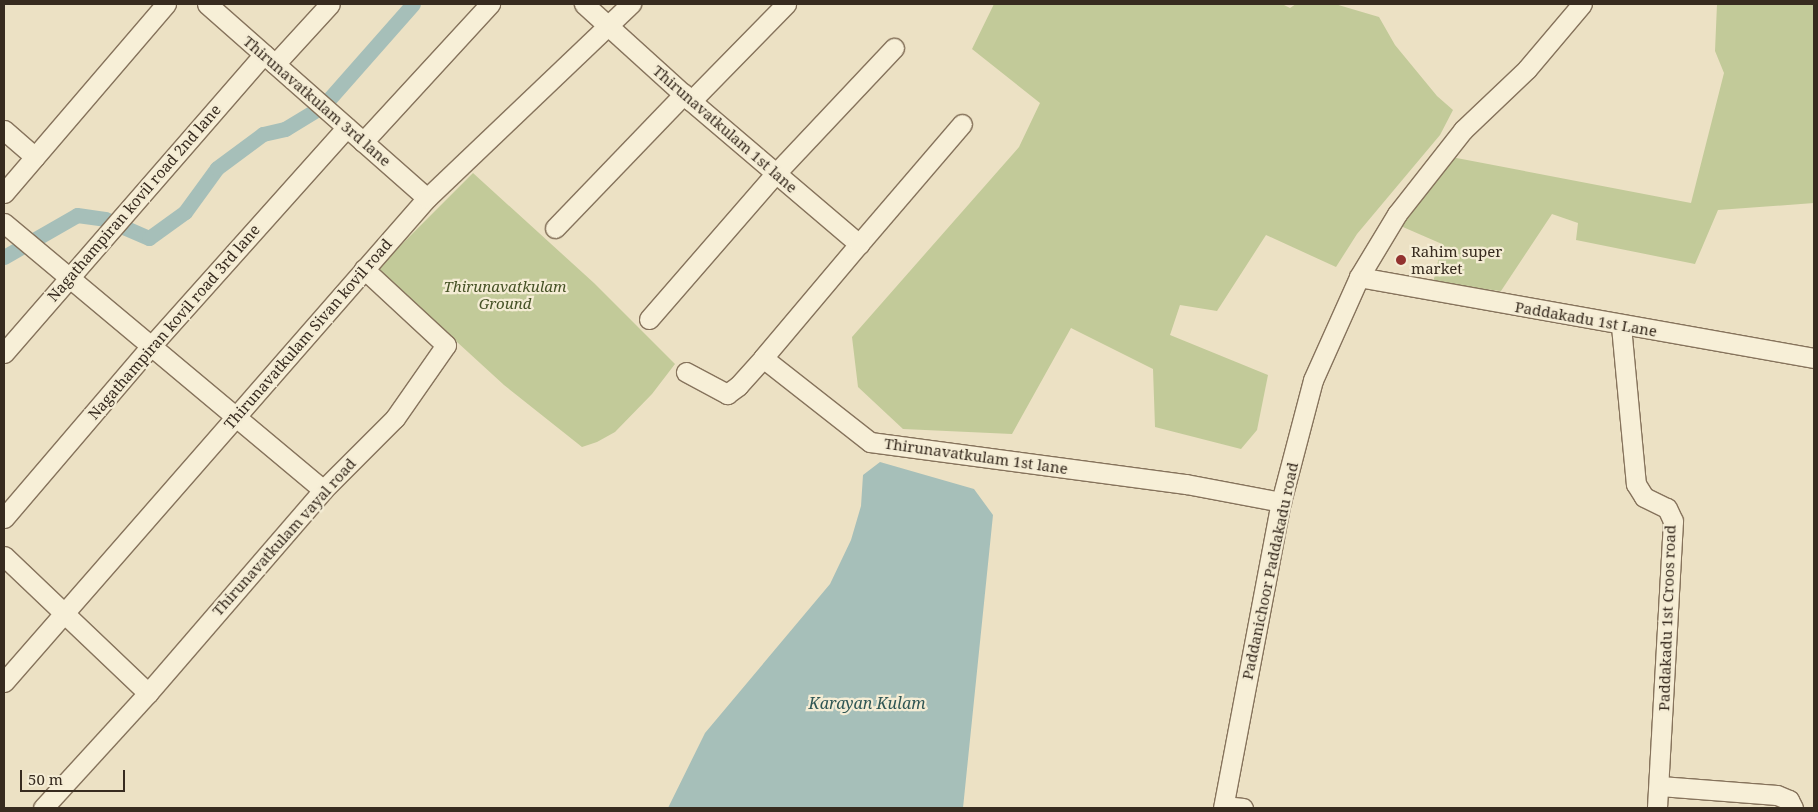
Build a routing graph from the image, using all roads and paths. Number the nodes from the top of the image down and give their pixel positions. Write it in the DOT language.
graph roads {
  1 [pos="166,4"];
  2 [pos="207,4"];
  3 [pos="330,4"];
  4 [pos="490,4"];
  5 [pos="584,4"];
  6 [pos="631,4"];
  7 [pos="786,4"];
  8 [pos="1582,4"];
  9 [pos="608,27"];
  10 [pos="894,48"];
  11 [pos="269,59"];
  12 [pos="687,98"];
  13 [pos="962,124"];
  14 [pos="347,128"];
  15 [pos="4,130"];
  16 [pos="363,142"];
  17 [pos="35,158"];
  18 [pos="776,173"];
  19 [pos="4,193"];
  20 [pos="428,198"];
  21 [pos="4,223"];
  22 [pos="555,228"];
  23 [pos="860,244"];
  24 [pos="364,269"];
  25 [pos="1359,277"];
  26 [pos="68,279"];
  27 [pos="649,319"];
  28 [pos="1621,326"];
  29 [pos="152,346"];
  30 [pos="4,353"];
  31 [pos="763,358"];
  32 [pos="1814,358"];
  33 [pos="686,372"];
  34 [pos="235,418"];
  35 [pos="323,490"];
  36 [pos="1281,502"];
  37 [pos="4,518"];
  38 [pos="4,556"];
  39 [pos="64,614"];
  40 [pos="4,682"];
  41 [pos="148,693"];
  42 [pos="1660,786"];
  43 [pos="1223,807"];
  44 [pos="43,808"];
  45 [pos="1243,808"];
  46 [pos="1657,808"];
  47 [pos="1792,808"];
  1 -- 17 [label="street"];
  2 -- 11 [label="street, Thirunavatkulam 3rd lane"];
  3 -- 11 [label="street, Nagathampiran kovil road 2nd lane"];
  4 -- 16 [label="street"];
  5 -- 9 [label="street, Thirunavatkulam 1st lane"];
  6 -- 9 [label="street, Thirunavatkulam Sivan kovil road"];
  7 -- 12 [label="street"];
  8 -- 25 [label="street, Paddanichoor Paddakadu road"];
  9 -- 12 [label="street, Thirunavatkulam 1st lane"];
  9 -- 20 [label="street, Thirunavatkulam Sivan kovil road"];
  10 -- 18 [label="street"];
  11 -- 14 [label="street, Thirunavatkulam 3rd lane"];
  11 -- 26 [label="street, Nagathampiran kovil road 2nd lane"];
  12 -- 18 [label="street, Thirunavatkulam 1st lane"];
  12 -- 22 [label="street"];
  13 -- 23 [label="street"];
  14 -- 16 [label="street, Thirunavatkulam 3rd lane"];
  14 -- 29 [label="street, Nagathampiran kovil road 3rd lane"];
  15 -- 17 [label="street"];
  16 -- 20 [label="street, Thirunavatkulam 3rd lane"];
  17 -- 19 [label="street"];
  18 -- 23 [label="street, Thirunavatkulam 1st lane"];
  18 -- 27 [label="street"];
  20 -- 24 [label="street, Thirunavatkulam Sivan kovil road"];
  21 -- 26 [label="street"];
  23 -- 31 [label="street"];
  24 -- 34 [label="street, Thirunavatkulam Sivan kovil road"];
  24 -- 35 [label="street, Thirunavatkulam vayal road"];
  25 -- 28 [label="street, Paddakadu 1st Lane"];
  25 -- 36 [label="street, Paddanichoor Paddakadu road"];
  26 -- 29 [label="street"];
  26 -- 30 [label="street, Nagathampiran kovil road 2nd lane"];
  28 -- 32 [label="street, Paddakadu 1st Lane"];
  28 -- 42 [label="street, Paddakadu 1st Croos road"];
  29 -- 34 [label="street"];
  29 -- 37 [label="street, Nagathampiran kovil road 3rd lane"];
  31 -- 33 [label="street"];
  31 -- 36 [label="street, Thirunavatkulam 1st lane"];
  34 -- 35 [label="street"];
  34 -- 39 [label="street, Thirunavatkulam Sivan kovil road"];
  35 -- 41 [label="street, Thirunavatkulam vayal road"];
  36 -- 43 [label="street, Paddanichoor Paddakadu road"];
  38 -- 39 [label="street"];
  39 -- 40 [label="street, Thirunavatkulam Sivan kovil road"];
  39 -- 41 [label="street"];
  41 -- 44 [label="street, Thirunavatkulam vayal road"];
  42 -- 46 [label="street, Paddakadu 1st Croos road"];
  42 -- 47 [label="street"];
  43 -- 45 [label="street"];
}
